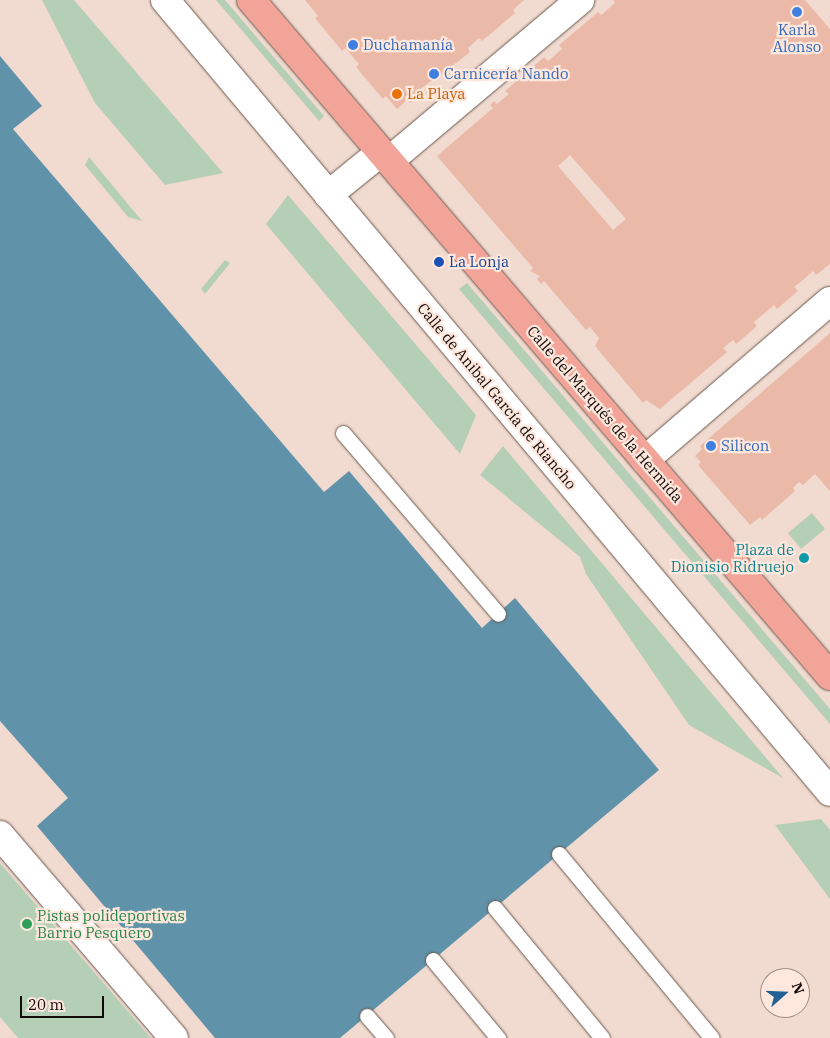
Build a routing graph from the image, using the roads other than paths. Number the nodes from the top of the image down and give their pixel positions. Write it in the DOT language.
graph roads {
  1 [pos="165,0"];
  2 [pos="251,0"];
  3 [pos="580,0"];
  4 [pos="385,156"];
  5 [pos="328,195"];
  6 [pos="830,301"];
  7 [pos="343,434"];
  8 [pos="645,460"];
  9 [pos="498,614"];
  10 [pos="830,676"];
  11 [pos="830,792"];
  12 [pos="0,835"];
  13 [pos="559,854"];
  14 [pos="495,908"];
  15 [pos="433,960"];
  16 [pos="367,1016"];
  17 [pos="174,1038"];
  18 [pos="386,1038"];
  19 [pos="498,1038"];
  20 [pos="602,1038"];
  21 [pos="712,1038"];
  1 -- 5 [label="street, Calle de Anibal García de Riancho"];
  2 -- 4 [label="main road, Calle del Marqués de la Hermida"];
  3 -- 4 [label="street"];
  4 -- 5 [label="street"];
  4 -- 8 [label="main road, Calle del Marqués de la Hermida"];
  5 -- 11 [label="street, Calle de Anibal García de Riancho"];
  6 -- 8 [label="street"];
  7 -- 9 [label="lane"];
  8 -- 10 [label="main road, Calle del Marqués de la Hermida"];
  12 -- 17 [label="street"];
  13 -- 21 [label="lane"];
  14 -- 20 [label="lane"];
  15 -- 19 [label="lane"];
  16 -- 18 [label="lane"];
}
